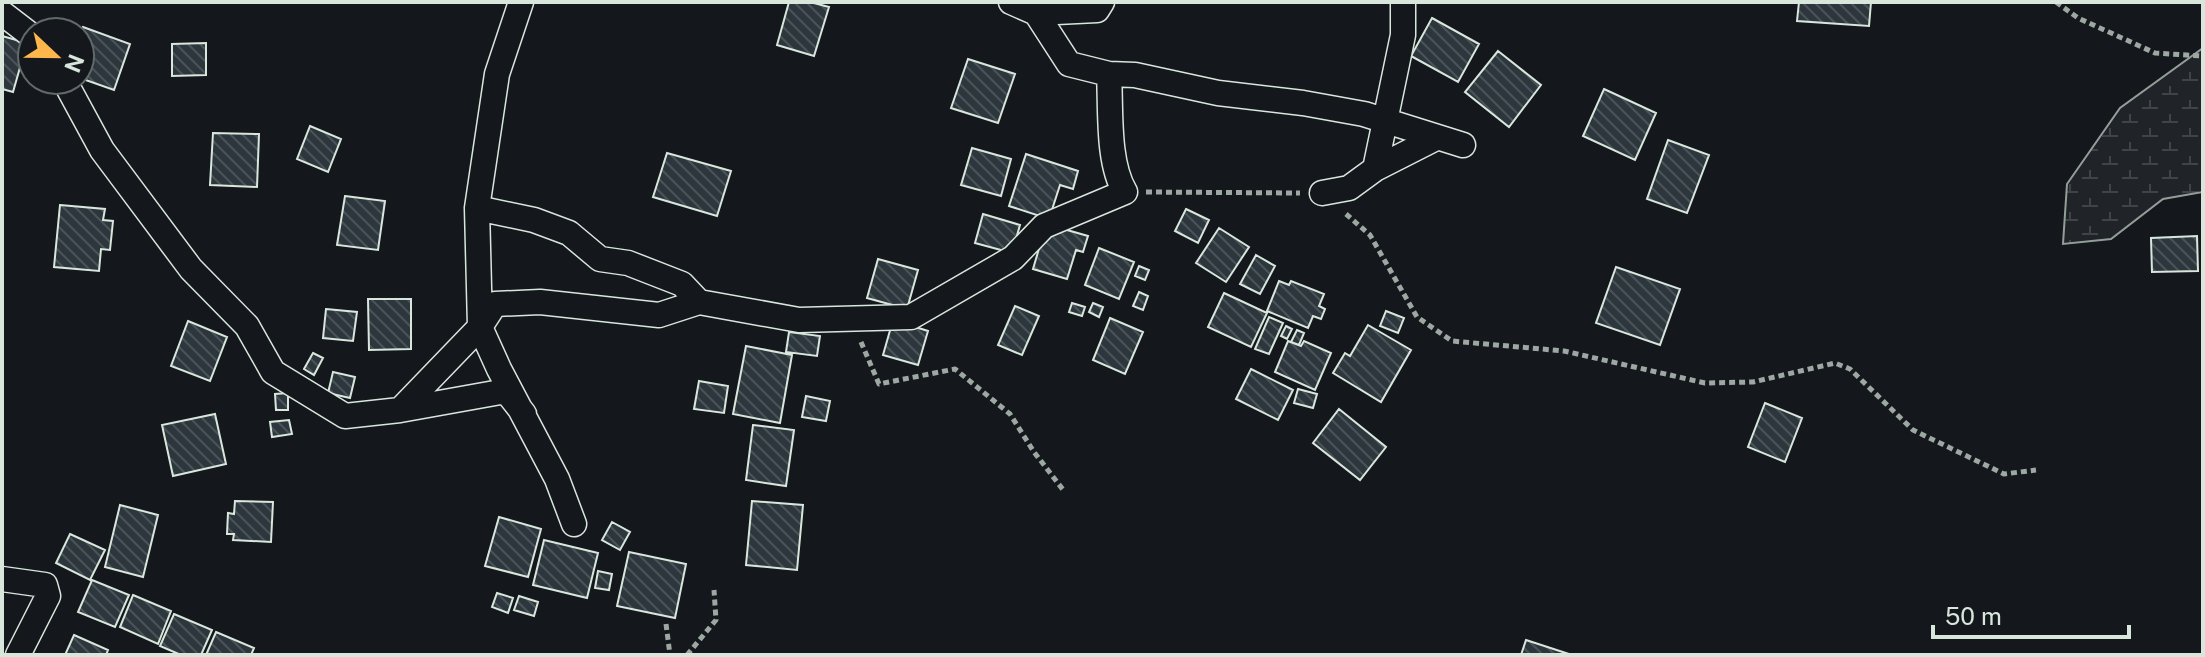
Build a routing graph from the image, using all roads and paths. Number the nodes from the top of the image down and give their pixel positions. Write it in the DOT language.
graph roads {
  1 [pos="521,2"];
  2 [pos="1011,2"];
  3 [pos="1102,2"];
  4 [pos="1403,2"];
  5 [pos="2056,2"];
  6 [pos="1036,13"];
  7 [pos="2203,56"];
  8 [pos="1109,74"];
  9 [pos="73,96"];
  10 [pos="1385,123"];
  11 [pos="1436,138"];
  12 [pos="1463,145"];
  13 [pos="1375,169"];
  14 [pos="1125,192"];
  15 [pos="1322,193"];
  16 [pos="477,208"];
  17 [pos="699,302"];
  18 [pos="851,319"];
  19 [pos="480,327"];
  20 [pos="400,410"];
  21 [pos="524,414"];
  22 [pos="2036,470"];
  23 [pos="1064,491"];
  24 [pos="574,524"];
  25 [pos="2,579"];
  26 [pos="714,590"];
  27 [pos="666,624"];
  28 [pos="18,655"];
  29 [pos="670,655"];
  30 [pos="687,655"];
  1 -- 16 [label="street"];
  2 -- 6 [label="street"];
  3 -- 6 [label="street"];
  4 -- 10 [label="street"];
  5 -- 7 [label="path"];
  6 -- 8 [label="street"];
  8 -- 10 [label="street"];
  8 -- 14 [label="street"];
  9 -- 20 [label="street"];
  10 -- 11 [label="street"];
  10 -- 13 [label="street"];
  11 -- 12 [label="street"];
  11 -- 13 [label="street"];
  13 -- 15 [label="street"];
  14 -- 15 [label="path"];
  14 -- 18 [label="street"];
  15 -- 22 [label="path"];
  16 -- 17 [label="street"];
  16 -- 19 [label="street"];
  17 -- 18 [label="street"];
  17 -- 19 [label="street"];
  18 -- 23 [label="path"];
  19 -- 20 [label="street"];
  19 -- 21 [label="street"];
  20 -- 21 [label="street"];
  21 -- 24 [label="street"];
  25 -- 28 [label="street"];
  26 -- 30 [label="path"];
  27 -- 29 [label="path"];
}
